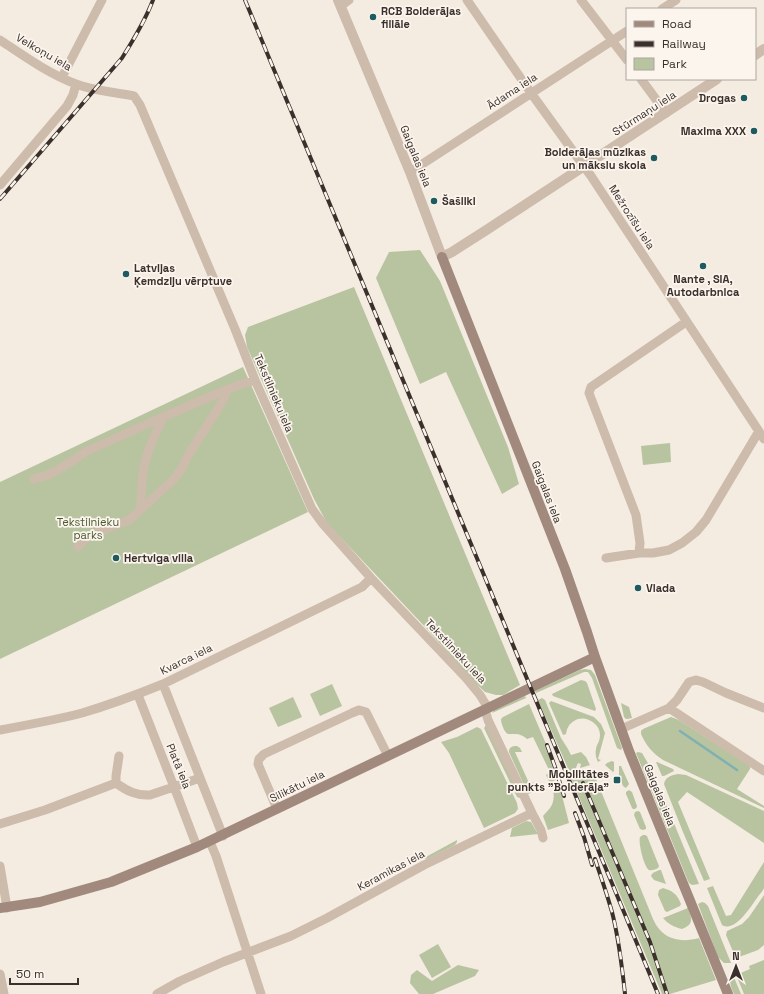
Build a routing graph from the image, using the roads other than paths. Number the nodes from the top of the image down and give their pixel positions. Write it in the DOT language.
graph roads {
  1 [pos="102,0"];
  2 [pos="349,0"];
  3 [pos="467,0"];
  4 [pos="581,0"];
  5 [pos="676,0"];
  6 [pos="339,3"];
  7 [pos="664,8"];
  8 [pos="626,32"];
  9 [pos="0,40"];
  10 [pos="612,40"];
  11 [pos="626,59"];
  12 [pos="62,77"];
  13 [pos="642,80"];
  14 [pos="716,80"];
  15 [pos="76,84"];
  16 [pos="531,93"];
  17 [pos="666,113"];
  18 [pos="584,166"];
  19 [pos="410,172"];
  20 [pos="0,185"];
  21 [pos="442,257"];
  22 [pos="686,322"];
  23 [pos="255,380"];
  24 [pos="228,389"];
  25 [pos="163,417"];
  26 [pos="761,435"];
  27 [pos="34,479"];
  28 [pos="141,509"];
  29 [pos="78,547"];
  30 [pos="639,553"];
  31 [pos="606,558"];
  32 [pos="371,578"];
  33 [pos="595,657"];
  34 [pos="163,684"];
  35 [pos="138,694"];
  36 [pos="669,708"];
  37 [pos="764,708"];
  38 [pos="486,709"];
  39 [pos="621,729"];
  40 [pos="0,730"];
  41 [pos="119,756"];
  42 [pos="388,756"];
  43 [pos="764,771"];
  44 [pos="200,778"];
  45 [pos="116,783"];
  46 [pos="174,787"];
  47 [pos="277,809"];
  48 [pos="532,813"];
  49 [pos="0,824"];
  50 [pos="222,836"];
  51 [pos="543,838"];
  52 [pos="210,842"];
  53 [pos="197,847"];
  54 [pos="0,866"];
  55 [pos="4,908"];
  56 [pos="248,952"];
  57 [pos="0,974"];
  58 [pos="4,994"];
  59 [pos="156,994"];
  60 [pos="261,994"];
  61 [pos="728,994"];
  1 -- 12 [label="street"];
  2 -- 6 [label="street"];
  3 -- 16 [label="street, Mežrozīšu iela"];
  4 -- 10 [label="street"];
  5 -- 7 [label="street"];
  6 -- 19 [label="street, Gaigalas iela"];
  8 -- 10 [label="street, Ādama iela"];
  9 -- 12 [label="street, Velkoņu iela"];
  10 -- 11 [label="street"];
  10 -- 16 [label="street, Ādama iela"];
  12 -- 15 [label="street, Velkoņu iela"];
  13 -- 17 [label="street"];
  14 -- 17 [label="street, Stūrmaņu iela"];
  15 -- 20 [label="street"];
  15 -- 23 [label="street, Tekstilnieku iela"];
  16 -- 18 [label="street, Mežrozīšu iela"];
  16 -- 19 [label="street, Ādama iela"];
  17 -- 18 [label="street, Stūrmaņu iela"];
  18 -- 21 [label="street, Stūrmaņu iela"];
  18 -- 22 [label="street, Mežrozīšu iela"];
  19 -- 21 [label="street, Gaigalas iela"];
  21 -- 33 [label="main road, Gaigalas iela"];
  22 -- 26 [label="street, Mežrozīšu iela"];
  22 -- 30 [label="street"];
  23 -- 24 [label="street"];
  23 -- 32 [label="street, Tekstilnieku iela"];
  24 -- 25 [label="street"];
  24 -- 28 [label="street"];
  25 -- 27 [label="street"];
  25 -- 28 [label="street"];
  26 -- 30 [label="street"];
  28 -- 29 [label="street"];
  30 -- 31 [label="street"];
  32 -- 34 [label="street, Kvarca iela"];
  32 -- 38 [label="street, Tekstilnieku iela"];
  33 -- 38 [label="main road, Silikātu iela"];
  33 -- 39 [label="main road, Gaigalas iela"];
  34 -- 35 [label="street, Kvarca iela"];
  34 -- 44 [label="street, Platā iela"];
  35 -- 40 [label="street, Kvarca iela"];
  35 -- 46 [label="street, Platā iela"];
  36 -- 37 [label="street"];
  36 -- 39 [label="street"];
  36 -- 43 [label="street"];
  38 -- 42 [label="main road, Silikātu iela"];
  38 -- 48 [label="street"];
  39 -- 61 [label="main road, Gaigalas iela"];
  41 -- 45 [label="street"];
  42 -- 47 [label="main road, Silikātu iela"];
  42 -- 47 [label="street"];
  44 -- 46 [label="street"];
  44 -- 50 [label="street, Platā iela"];
  45 -- 46 [label="street"];
  45 -- 49 [label="street"];
  46 -- 53 [label="street, Platā iela"];
  47 -- 50 [label="main road, Silikātu iela"];
  48 -- 51 [label="street"];
  48 -- 56 [label="street, Keramikas iela"];
  50 -- 52 [label="main road, Silikātu iela"];
  52 -- 53 [label="main road, Silikātu iela"];
  52 -- 56 [label="street"];
  53 -- 55 [label="main road, Silikātu iela"];
  54 -- 55 [label="street"];
  56 -- 59 [label="street, Keramikas iela"];
  56 -- 60 [label="street"];
  57 -- 58 [label="street"];
}
